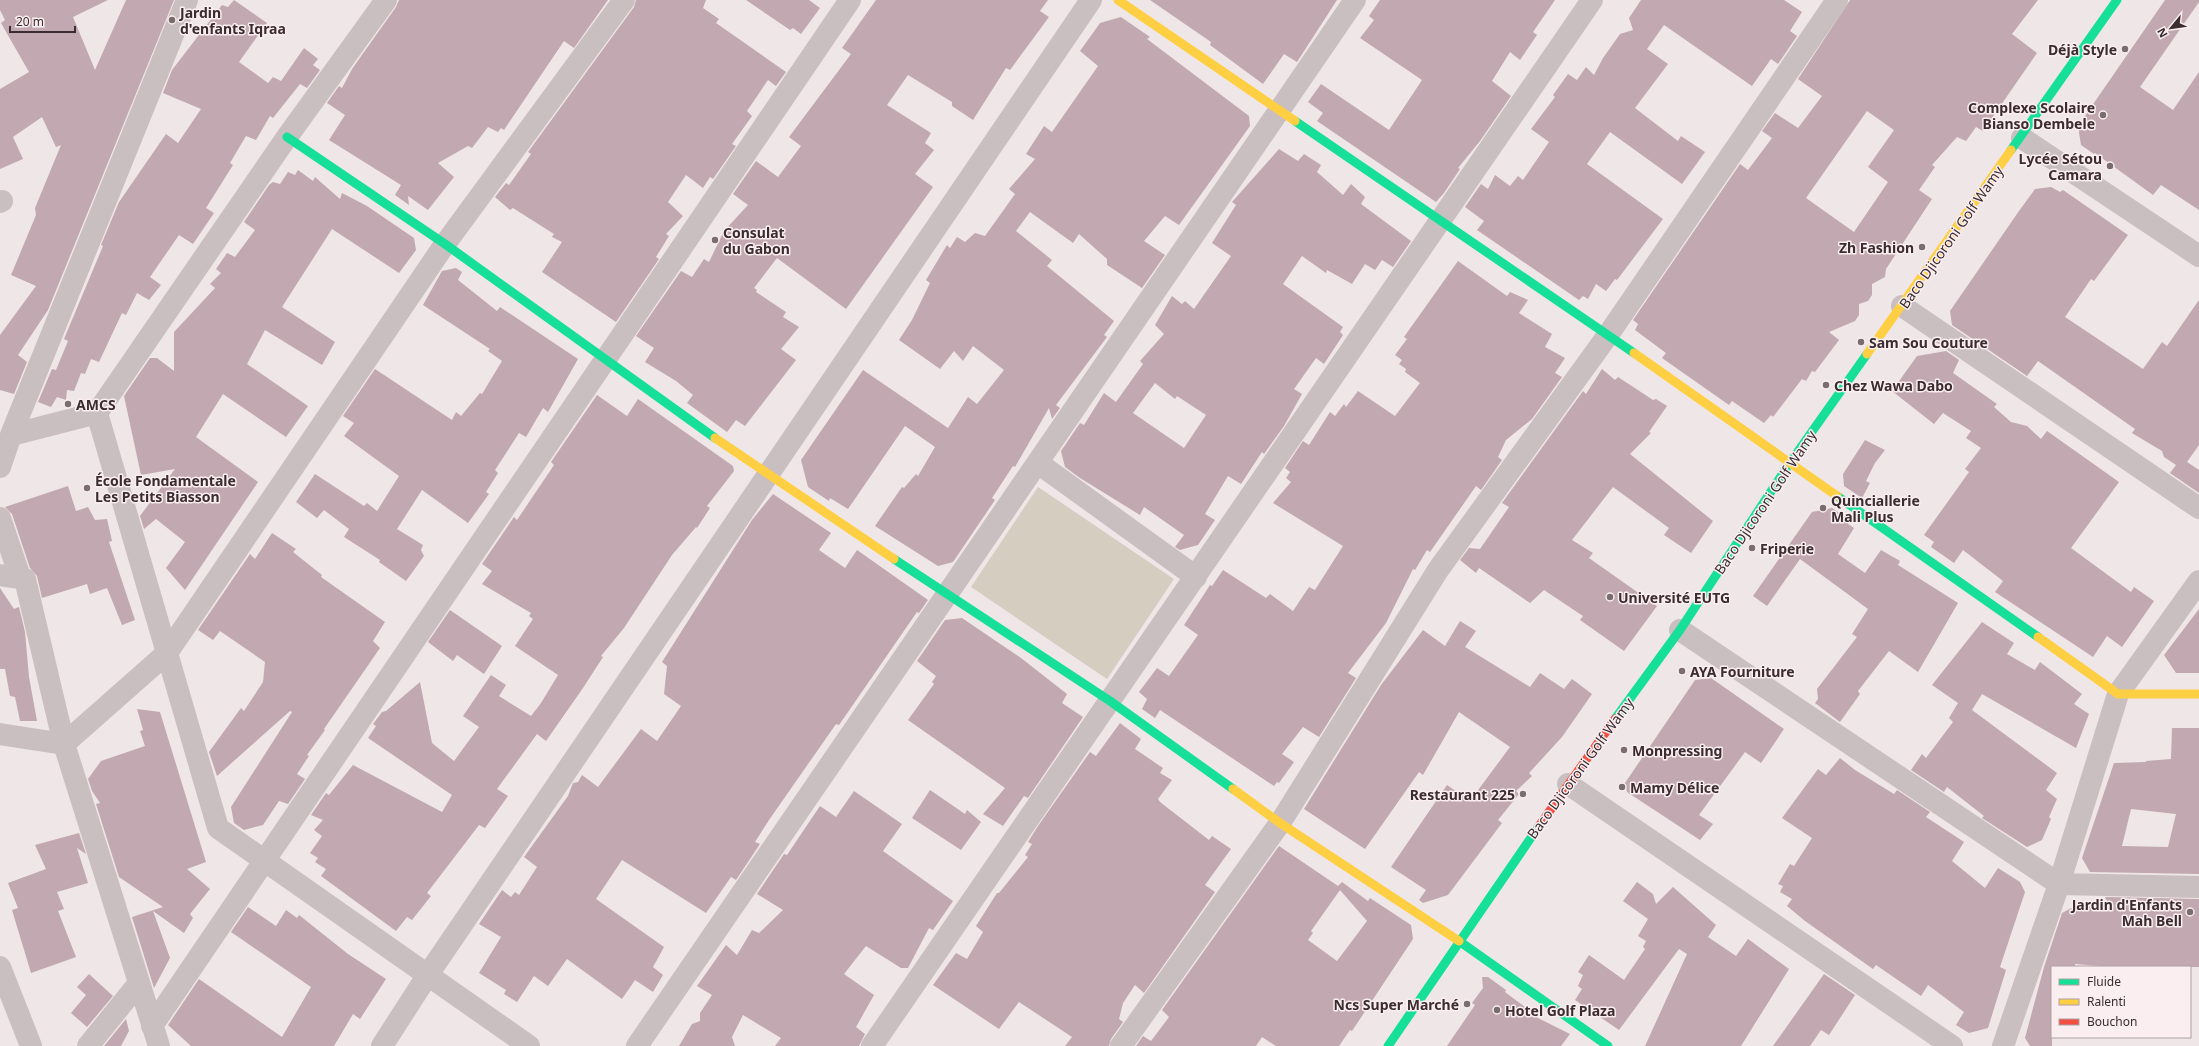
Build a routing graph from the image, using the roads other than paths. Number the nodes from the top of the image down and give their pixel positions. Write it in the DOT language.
graph roads {
  1 [pos="187,0"];
  2 [pos="386,0"];
  3 [pos="624,0"];
  4 [pos="850,0"];
  5 [pos="1091,0"];
  6 [pos="1118,0"];
  7 [pos="1355,0"];
  8 [pos="1592,0"];
  9 [pos="1838,0"];
  10 [pos="2117,0"];
  11 [pos="1280,110"];
  12 [pos="287,137"];
  13 [pos="2022,138"];
  14 [pos="1442,220"];
  15 [pos="445,244"];
  16 [pos="2199,256"];
  17 [pos="1902,306"];
  18 [pos="1608,335"];
  19 [pos="604,360"];
  20 [pos="97,413"];
  21 [pos="11,435"];
  22 [pos="1038,463"];
  23 [pos="1789,464"];
  24 [pos="0,467"];
  25 [pos="768,476"];
  26 [pos="2199,508"];
  27 [pos="0,518"];
  28 [pos="10,576"];
  29 [pos="1196,577"];
  30 [pos="2199,580"];
  31 [pos="948,595"];
  32 [pos="1680,630"];
  33 [pos="167,653"];
  34 [pos="2118,694"];
  35 [pos="2199,694"];
  36 [pos="1110,702"];
  37 [pos="0,734"];
  38 [pos="64,744"];
  39 [pos="1568,784"];
  40 [pos="1280,823"];
  41 [pos="264,861"];
  42 [pos="2058,884"];
  43 [pos="2199,887"];
  44 [pos="1458,941"];
  45 [pos="0,967"];
  46 [pos="427,976"];
  47 [pos="139,983"];
  48 [pos="5,994"];
  49 [pos="152,1026"];
  50 [pos="31,1046"];
  51 [pos="88,1046"];
  52 [pos="159,1046"];
  53 [pos="382,1046"];
  54 [pos="529,1046"];
  55 [pos="637,1046"];
  56 [pos="872,1046"];
  57 [pos="1122,1046"];
  58 [pos="1388,1046"];
  59 [pos="1608,1046"];
  60 [pos="1952,1046"];
  61 [pos="2003,1046"];
  1 -- 21 [label="street"];
  2 -- 12 [label="street"];
  3 -- 15 [label="street"];
  4 -- 19 [label="street"];
  5 -- 25 [label="street"];
  6 -- 11 [label="street"];
  7 -- 11 [label="street"];
  8 -- 14 [label="street"];
  9 -- 18 [label="street"];
  10 -- 13 [label="street, Baco Djicoroni Golf Wamy"];
  11 -- 14 [label="street"];
  11 -- 22 [label="street"];
  12 -- 15 [label="street"];
  12 -- 20 [label="street"];
  13 -- 16 [label="street"];
  13 -- 17 [label="street, Baco Djicoroni Golf Wamy"];
  14 -- 18 [label="street"];
  14 -- 29 [label="street"];
  15 -- 19 [label="street"];
  15 -- 33 [label="street"];
  17 -- 23 [label="street, Baco Djicoroni Golf Wamy"];
  17 -- 26 [label="street"];
  18 -- 23 [label="street"];
  18 -- 40 [label="street"];
  19 -- 25 [label="street"];
  19 -- 41 [label="street"];
  20 -- 21 [label="street"];
  20 -- 33 [label="street"];
  21 -- 24 [label="street"];
  22 -- 29 [label="street"];
  22 -- 31 [label="street"];
  23 -- 32 [label="street, Baco Djicoroni Golf Wamy"];
  23 -- 34 [label="street"];
  25 -- 31 [label="street"];
  25 -- 46 [label="street"];
  27 -- 28 [label="street"];
  28 -- 38 [label="street"];
  29 -- 36 [label="street"];
  30 -- 34 [label="street"];
  31 -- 36 [label="street"];
  31 -- 55 [label="street"];
  32 -- 39 [label="street, Baco Djicoroni Golf Wamy"];
  32 -- 42 [label="street"];
  33 -- 38 [label="street"];
  33 -- 41 [label="street"];
  34 -- 35 [label="street"];
  34 -- 42 [label="street"];
  36 -- 40 [label="street"];
  36 -- 56 [label="street"];
  37 -- 38 [label="street"];
  38 -- 47 [label="street"];
  39 -- 44 [label="street, Baco Djicoroni Golf Wamy"];
  39 -- 60 [label="street"];
  40 -- 44 [label="street"];
  40 -- 57 [label="street"];
  41 -- 46 [label="street"];
  41 -- 49 [label="street"];
  42 -- 43 [label="street"];
  42 -- 61 [label="street"];
  44 -- 58 [label="street, Baco Djicoroni Golf Wamy"];
  44 -- 59 [label="street"];
  45 -- 48 [label="street"];
  46 -- 53 [label="street"];
  46 -- 54 [label="street"];
  47 -- 49 [label="street"];
  47 -- 51 [label="street"];
  48 -- 50 [label="street"];
  49 -- 52 [label="street"];
}
